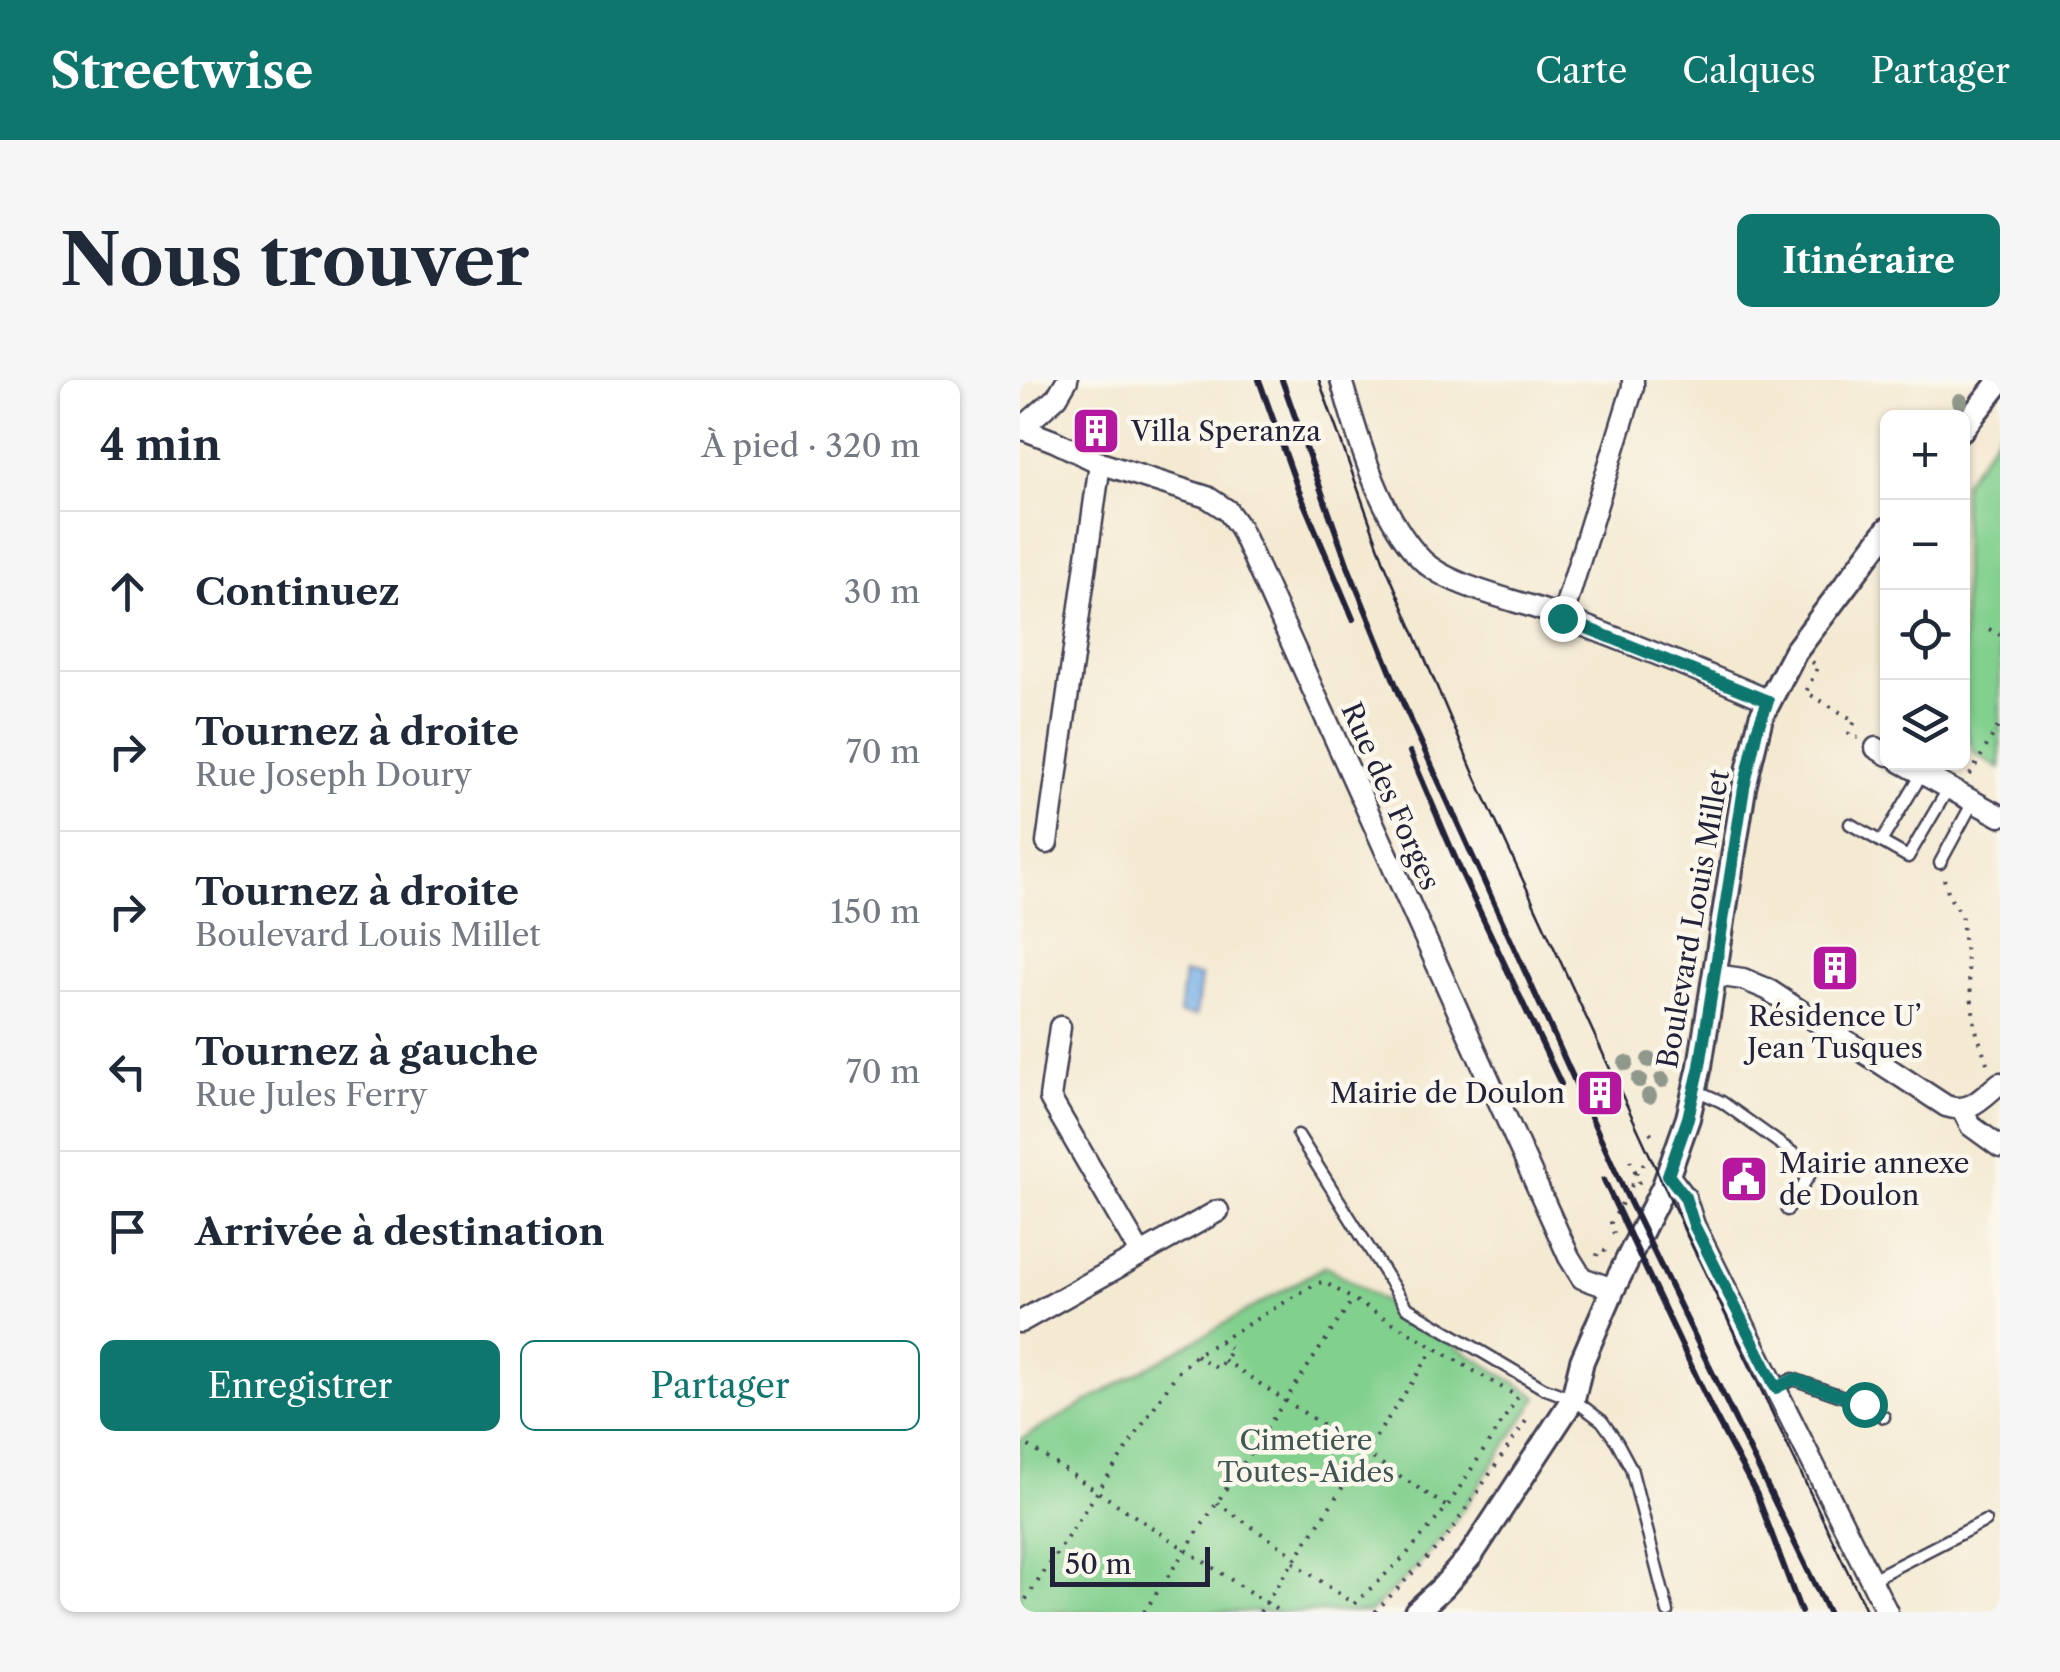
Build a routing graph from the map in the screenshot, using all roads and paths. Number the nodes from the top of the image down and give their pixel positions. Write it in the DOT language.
graph roads {
  1 [pos="1067,380"];
  2 [pos="1341,380"];
  3 [pos="1634,380"];
  4 [pos="2000,380"];
  5 [pos="1970,419"];
  6 [pos="1021,428"];
  7 [pos="1100,463"];
  8 [pos="1880,540"];
  9 [pos="1562,618"];
  10 [pos="1989,629"];
  11 [pos="2000,636"];
  12 [pos="1795,652"];
  13 [pos="1768,701"];
  14 [pos="2000,722"];
  15 [pos="1880,751"];
  16 [pos="1915,770"];
  17 [pos="1922,774"];
  18 [pos="1960,795"];
  19 [pos="2000,816"];
  20 [pos="1850,824"];
  21 [pos="1882,842"];
  22 [pos="1047,843"];
  23 [pos="1940,863"];
  24 [pos="1715,975"];
  25 [pos="1060,1027"];
  26 [pos="1992,1079"];
  27 [pos="1695,1090"];
  28 [pos="1962,1109"];
  29 [pos="1659,1130"];
  30 [pos="1650,1132"];
  31 [pos="1298,1136"];
  32 [pos="1654,1139"];
  33 [pos="2000,1148"];
  34 [pos="1630,1160"];
  35 [pos="1636,1173"];
  36 [pos="1668,1175"];
  37 [pos="1786,1210"];
  38 [pos="1218,1211"];
  39 [pos="1140,1254"];
  40 [pos="1597,1256"];
  41 [pos="1613,1289"];
  42 [pos="1353,1299"];
  43 [pos="1020,1322"];
  44 [pos="1220,1340"];
  45 [pos="1435,1348"];
  46 [pos="1196,1355"];
  47 [pos="1224,1360"];
  48 [pos="1776,1388"];
  49 [pos="1573,1398"];
  50 [pos="1285,1400"];
  51 [pos="1884,1417"];
  52 [pos="1528,1418"];
  53 [pos="1020,1446"];
  54 [pos="1365,1452"];
  55 [pos="1097,1492"];
  56 [pos="1216,1502"];
  57 [pos="1447,1506"];
  58 [pos="1985,1520"];
  59 [pos="1185,1550"];
  60 [pos="1294,1560"];
  61 [pos="1871,1580"];
  62 [pos="1266,1603"];
  63 [pos="1020,1608"];
  64 [pos="1144,1612"];
  65 [pos="1260,1612"];
  66 [pos="1280,1612"];
  67 [pos="1375,1612"];
  68 [pos="1416,1612"];
  69 [pos="1668,1612"];
  70 [pos="1887,1612"];
  1 -- 6 [label="street"];
  2 -- 9 [label="street"];
  3 -- 9 [label="street"];
  4 -- 5 [label="street"];
  6 -- 7 [label="street, Rue des Forges"];
  7 -- 22 [label="street"];
  7 -- 41 [label="street, Rue des Forges"];
  8 -- 12 [label="street, Boulevard Louis Millet"];
  9 -- 13 [label="street"];
  10 -- 11 [label="path"];
  12 -- 13 [label="street, Boulevard Louis Millet"];
  12 -- 15 [label="path"];
  13 -- 24 [label="street, Boulevard Louis Millet"];
  14 -- 18 [label="path"];
  16 -- 17 [label="street"];
  17 -- 18 [label="street"];
  17 -- 21 [label="lane"];
  18 -- 19 [label="street"];
  18 -- 21 [label="lane"];
  18 -- 23 [label="lane"];
  20 -- 21 [label="lane"];
  23 -- 26 [label="path"];
  24 -- 27 [label="street, Boulevard Louis Millet"];
  24 -- 28 [label="street"];
  25 -- 39 [label="street"];
  26 -- 28 [label="street"];
  27 -- 36 [label="street, Boulevard Louis Millet"];
  27 -- 37 [label="lane"];
  28 -- 33 [label="street"];
  29 -- 32 [label="path"];
  30 -- 32 [label="path"];
  31 -- 49 [label="lane"];
  32 -- 35 [label="path"];
  34 -- 35 [label="path"];
  35 -- 40 [label="path"];
  36 -- 41 [label="street, Boulevard Louis Millet"];
  36 -- 48 [label="street"];
  38 -- 39 [label="street"];
  39 -- 43 [label="street"];
  41 -- 49 [label="street, Boulevard Louis Millet"];
  42 -- 44 [label="path"];
  42 -- 45 [label="path"];
  42 -- 50 [label="path"];
  44 -- 46 [label="path"];
  44 -- 47 [label="path"];
  45 -- 54 [label="path"];
  45 -- 57 [label="path"];
  46 -- 47 [label="path"];
  46 -- 55 [label="path"];
  47 -- 50 [label="path"];
  48 -- 51 [label="lane"];
  48 -- 61 [label="street"];
  49 -- 68 [label="street, Boulevard Louis Millet"];
  49 -- 69 [label="lane"];
  50 -- 54 [label="path"];
  50 -- 56 [label="path"];
  52 -- 67 [label="path"];
  53 -- 55 [label="path"];
  54 -- 57 [label="path"];
  54 -- 60 [label="path"];
  55 -- 59 [label="path"];
  55 -- 63 [label="path"];
  56 -- 59 [label="path"];
  56 -- 60 [label="path"];
  57 -- 60 [label="path"];
  58 -- 61 [label="lane"];
  59 -- 62 [label="path"];
  59 -- 64 [label="path"];
  60 -- 62 [label="path"];
  61 -- 70 [label="street"];
  62 -- 65 [label="path"];
  62 -- 66 [label="path"];
}
